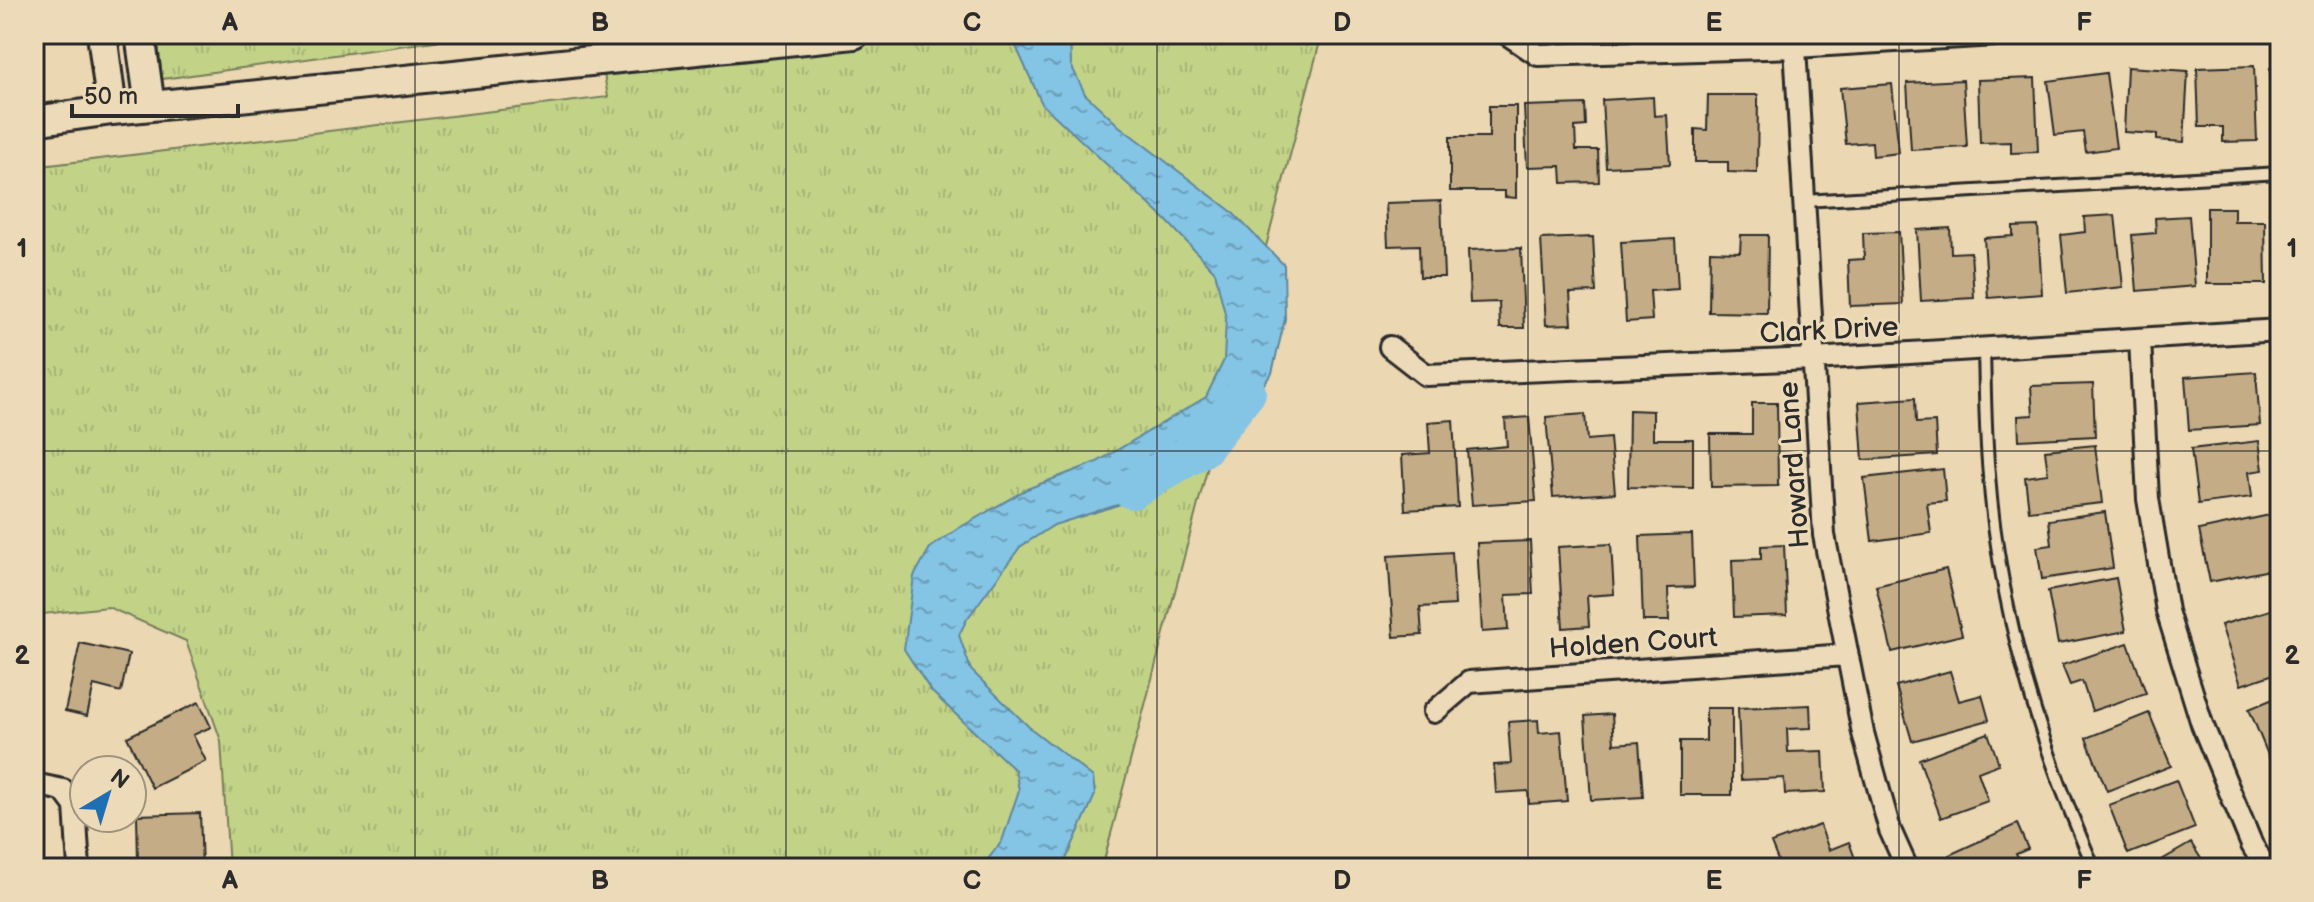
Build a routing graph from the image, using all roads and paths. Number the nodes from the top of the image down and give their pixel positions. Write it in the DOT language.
graph roads {
  1 [pos="102,34"];
  2 [pos="140,34"];
  3 [pos="854,34"];
  4 [pos="1507,34"];
  5 [pos="2012,34"];
  6 [pos="1795,47"];
  7 [pos="150,106"];
  8 [pos="112,110"];
  9 [pos="34,121"];
  10 [pos="2280,173"];
  11 [pos="1804,201"];
  12 [pos="2280,330"];
  13 [pos="2140,339"];
  14 [pos="1390,347"];
  15 [pos="1984,347"];
  16 [pos="1813,359"];
  17 [pos="1846,655"];
  18 [pos="1434,712"];
  19 [pos="38,784"];
  20 [pos="79,868"];
  21 [pos="1907,868"];
  22 [pos="2094,868"];
  23 [pos="2266,868"];
  1 -- 8 [label="main road"];
  2 -- 7 [label="main road"];
  3 -- 7 [label="main road"];
  4 -- 6 [label="street"];
  5 -- 6 [label="street"];
  6 -- 11 [label="street, Howard Lane"];
  7 -- 8 [label="main road"];
  8 -- 9 [label="main road"];
  10 -- 11 [label="lane"];
  11 -- 16 [label="street, Howard Lane"];
  12 -- 13 [label="street, Clark Drive"];
  13 -- 15 [label="street, Clark Drive"];
  13 -- 23 [label="street"];
  14 -- 16 [label="street, Clark Drive"];
  15 -- 16 [label="street, Clark Drive"];
  15 -- 22 [label="lane"];
  16 -- 17 [label="street, Howard Lane"];
  17 -- 18 [label="street, Holden Court"];
  17 -- 21 [label="street, Howard Lane"];
  19 -- 20 [label="street"];
}
